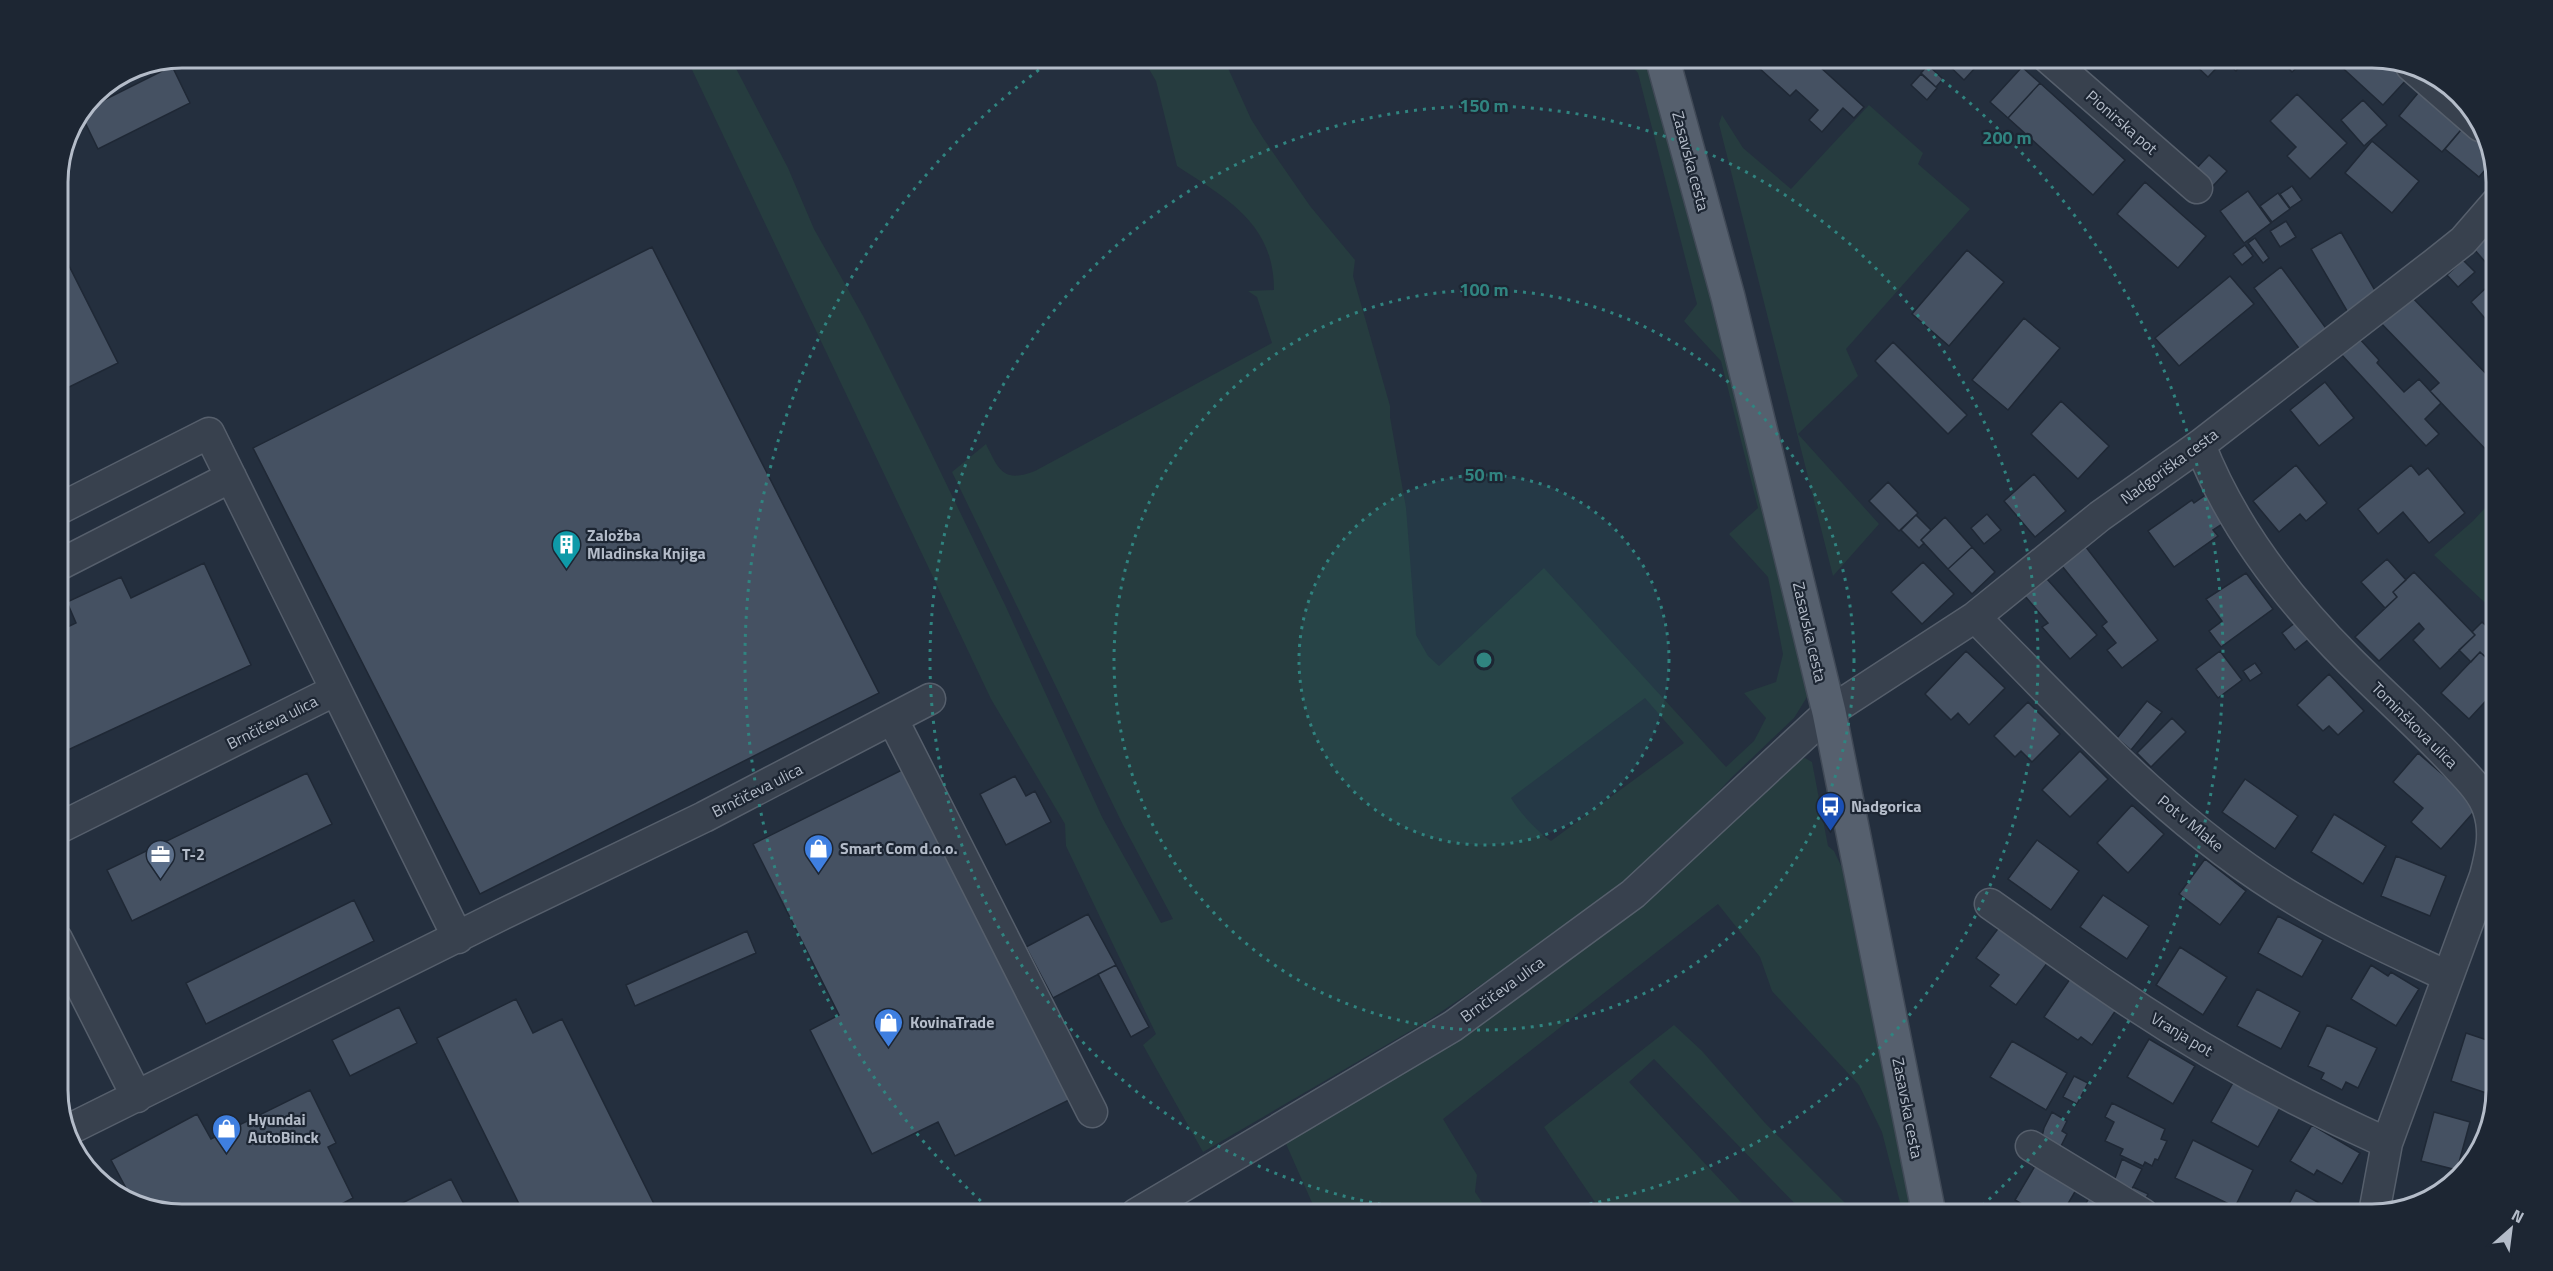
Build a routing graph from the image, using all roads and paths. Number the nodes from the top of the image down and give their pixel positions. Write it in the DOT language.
graph roads {
  1 [pos="1665,68"];
  2 [pos="2059,68"];
  3 [pos="2436,88"];
  4 [pos="2457,106"];
  5 [pos="2197,188"];
  6 [pos="2485,216"];
  7 [pos="2200,445"];
  8 [pos="231,477"];
  9 [pos="68,504"];
  10 [pos="68,560"];
  11 [pos="1975,617"];
  12 [pos="336,690"];
  13 [pos="930,699"];
  14 [pos="1829,712"];
  15 [pos="893,720"];
  16 [pos="2486,804"];
  17 [pos="68,824"];
  18 [pos="2486,873"];
  19 [pos="1990,904"];
  20 [pos="458,938"];
  21 [pos="68,961"];
  22 [pos="2447,976"];
  23 [pos="137,1097"];
  24 [pos="1092,1112"];
  25 [pos="74,1127"];
  26 [pos="2387,1143"];
  27 [pos="2031,1146"];
  28 [pos="1154,1204"];
  29 [pos="1927,1204"];
  30 [pos="2127,1204"];
  31 [pos="2376,1204"];
  1 -- 14 [label="main road, Zasavska cesta"];
  2 -- 5 [label="street, Pionirska pot"];
  3 -- 4 [label="street"];
  6 -- 7 [label="street, Nadgoriška cesta"];
  7 -- 11 [label="street, Nadgoriška cesta"];
  7 -- 16 [label="street, Tominškova ulica"];
  8 -- 9 [label="street"];
  8 -- 10 [label="street"];
  8 -- 12 [label="street"];
  11 -- 14 [label="street, Nadgoriška cesta"];
  11 -- 22 [label="street, Pot v Mlake"];
  12 -- 17 [label="street, Brnčičeva ulica"];
  12 -- 20 [label="street, Brnčičeva ulica"];
  13 -- 15 [label="street, Brnčičeva ulica"];
  14 -- 28 [label="street, Brnčičeva ulica"];
  14 -- 29 [label="main road, Zasavska cesta"];
  15 -- 20 [label="street, Brnčičeva ulica"];
  15 -- 24 [label="street"];
  18 -- 22 [label="street, Tominškova ulica"];
  19 -- 26 [label="street, Vranja pot"];
  20 -- 23 [label="street, Brnčičeva ulica"];
  21 -- 23 [label="street"];
  22 -- 26 [label="street, Tominškova ulica"];
  23 -- 25 [label="street, Brnčičeva ulica"];
  26 -- 31 [label="street, Tominškova ulica"];
  27 -- 30 [label="street"];
}
